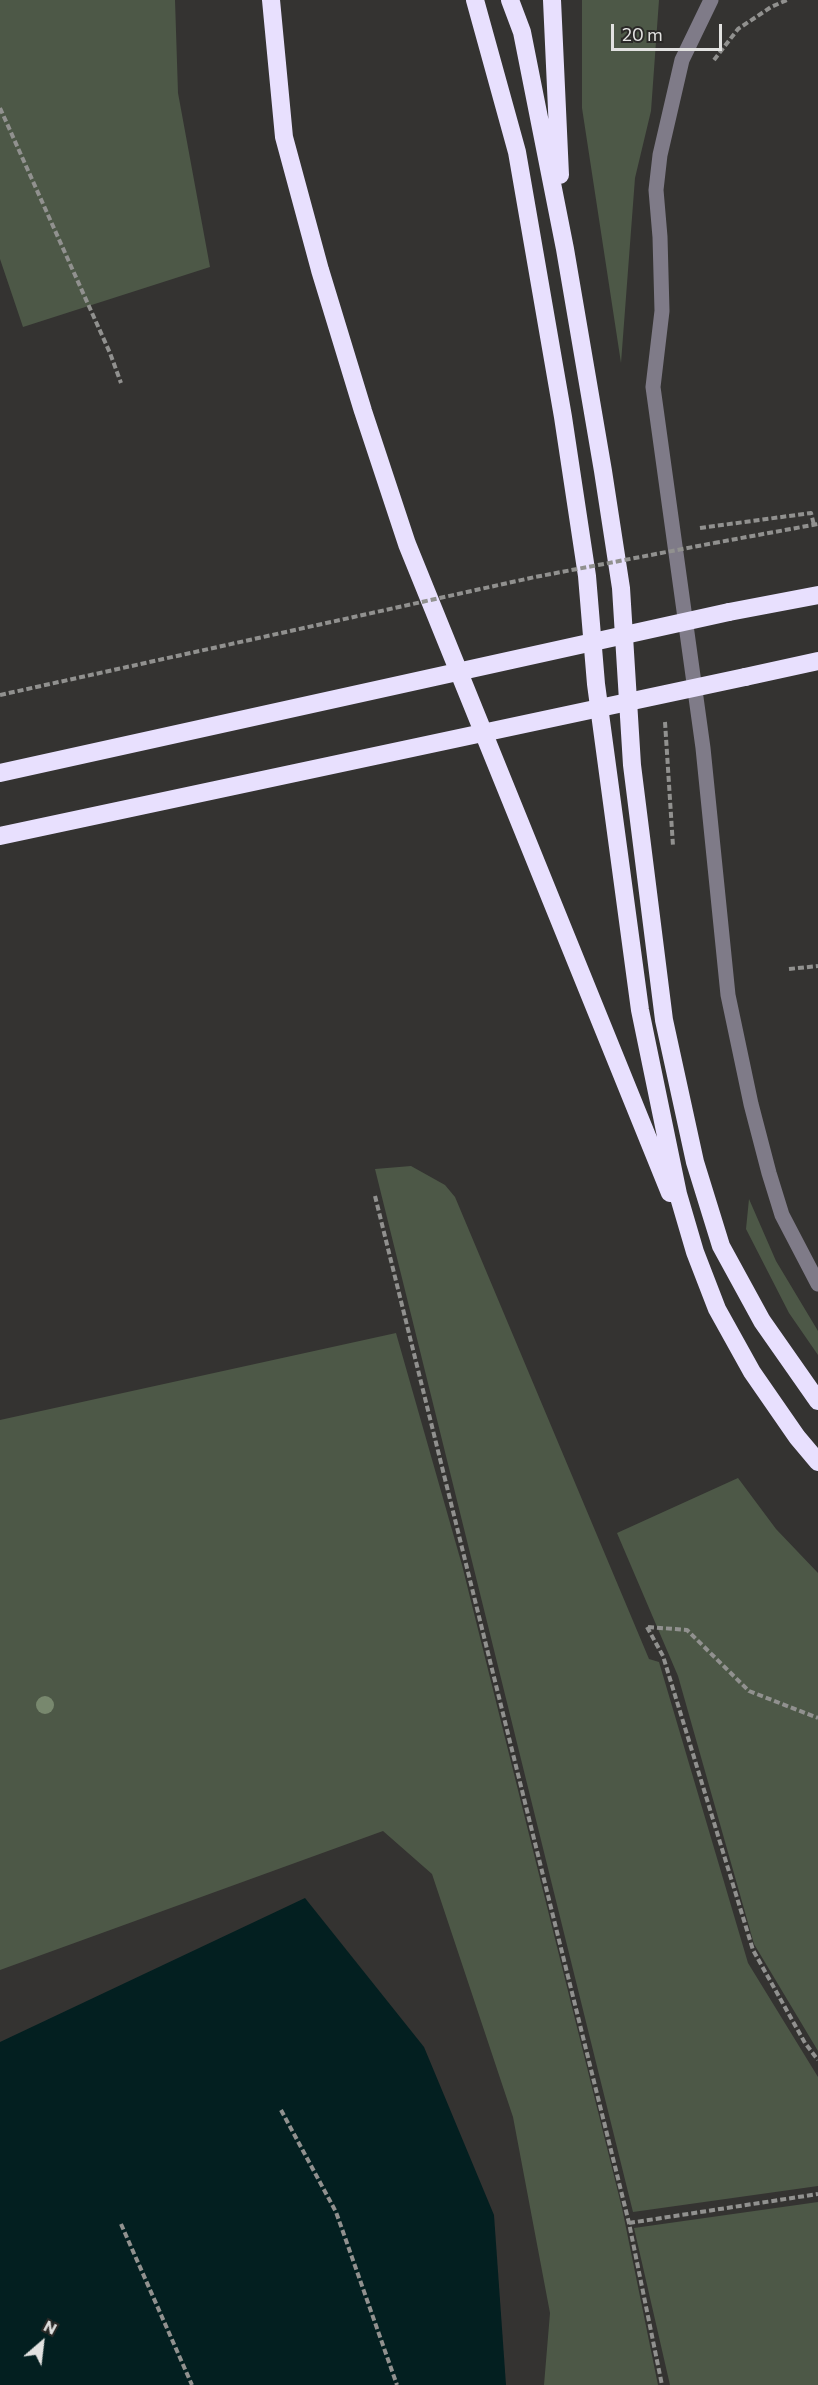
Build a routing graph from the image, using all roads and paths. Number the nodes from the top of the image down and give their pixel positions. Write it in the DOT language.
graph roads {
  1 [pos="271,0"];
  2 [pos="475,0"];
  3 [pos="510,0"];
  4 [pos="552,0"];
  5 [pos="711,0"];
  6 [pos="787,0"];
  7 [pos="711,63"];
  8 [pos="0,108"];
  9 [pos="565,249"];
  10 [pos="121,383"];
  11 [pos="816,524"];
  12 [pos="695,529"];
  13 [pos="818,595"];
  14 [pos="818,661"];
  15 [pos="0,695"];
  16 [pos="0,773"];
  17 [pos="0,836"];
  18 [pos="818,966"];
  19 [pos="789,969"];
  20 [pos="375,1196"];
  21 [pos="695,1252"];
  22 [pos="818,1284"];
  23 [pos="818,1401"];
  24 [pos="818,1462"];
  25 [pos="818,1718"];
  26 [pos="818,2060"];
  27 [pos="281,2110"];
  28 [pos="818,2194"];
  29 [pos="629,2223"];
  30 [pos="121,2224"];
  31 [pos="192,2385"];
  32 [pos="397,2385"];
  33 [pos="662,2385"];
  1 -- 21 [label="highway"];
  2 -- 21 [label="highway"];
  3 -- 9 [label="highway"];
  4 -- 9 [label="highway"];
  5 -- 22 [label="lane"];
  6 -- 7 [label="path"];
  8 -- 10 [label="path"];
  9 -- 23 [label="highway"];
  11 -- 12 [label="path"];
  11 -- 15 [label="path, bridge"];
  13 -- 16 [label="highway, bridge"];
  14 -- 17 [label="highway, bridge"];
  18 -- 19 [label="path"];
  20 -- 29 [label="path"];
  21 -- 24 [label="highway"];
  25 -- 26 [label="path"];
  27 -- 32 [label="path"];
  28 -- 29 [label="path"];
  29 -- 33 [label="path"];
  30 -- 31 [label="path"];
}
